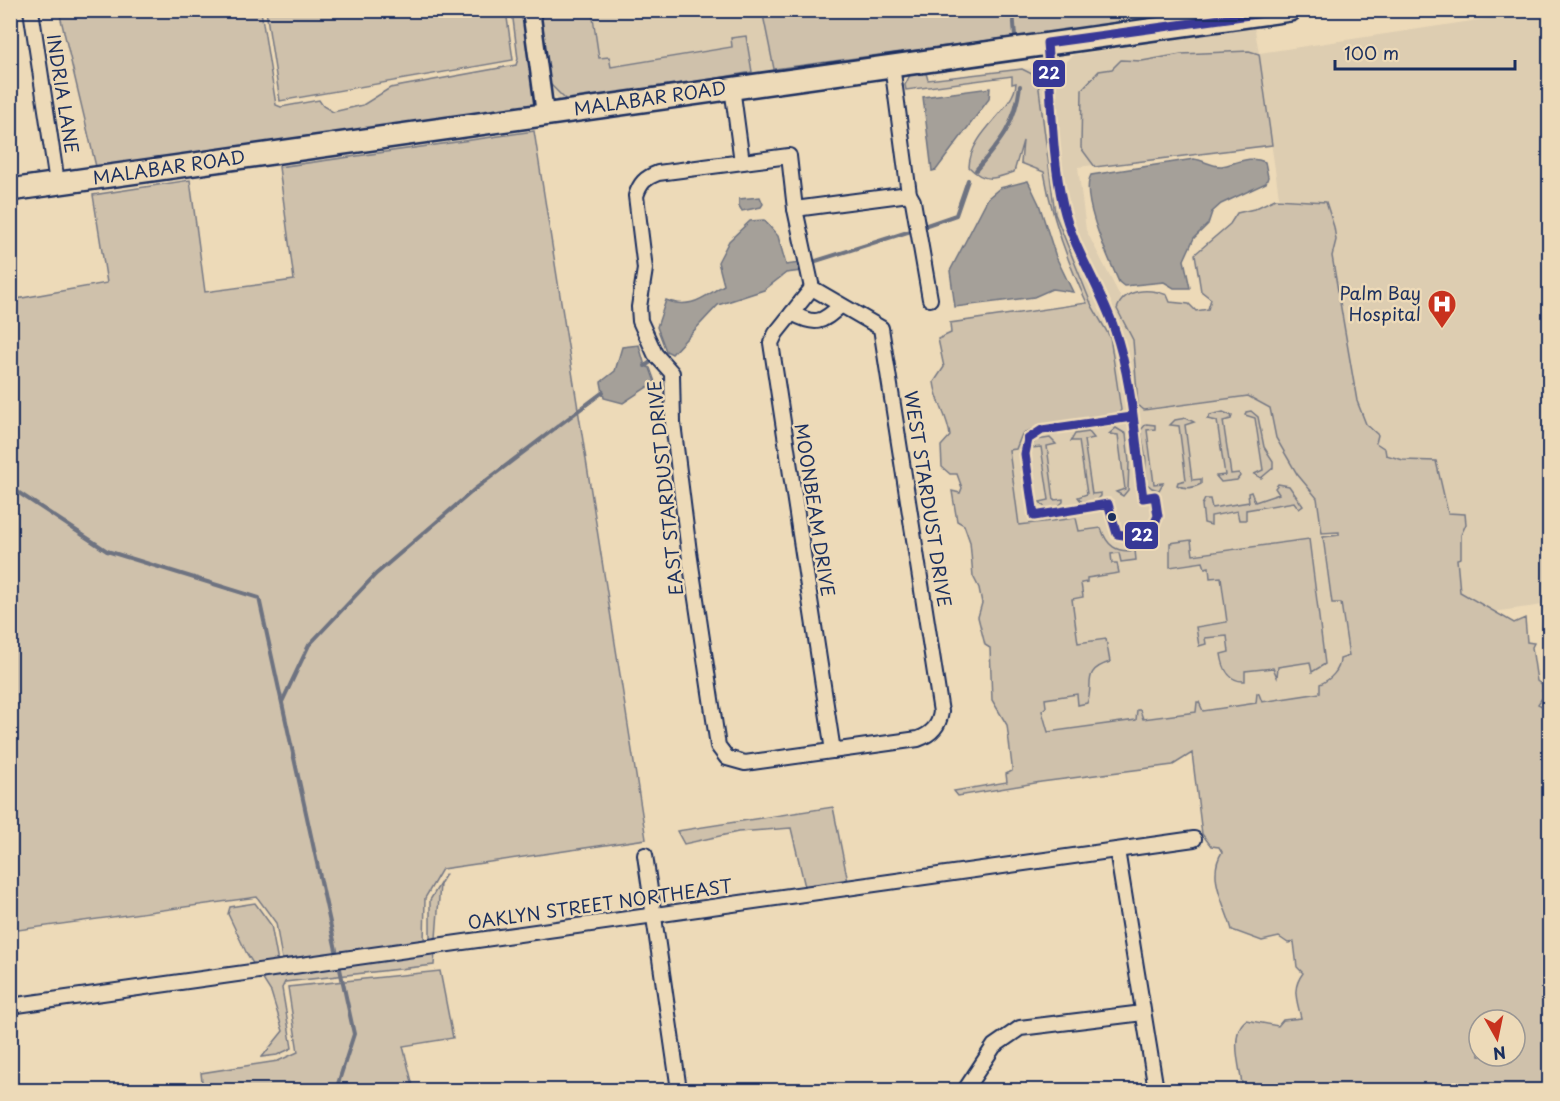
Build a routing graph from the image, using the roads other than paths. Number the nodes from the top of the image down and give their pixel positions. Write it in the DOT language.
graph roads {
  1 [pos="31,10"];
  2 [pos="531,10"];
  3 [pos="1290,10"];
  4 [pos="892,65"];
  5 [pos="732,87"];
  6 [pos="545,114"];
  7 [pos="742,162"];
  8 [pos="57,183"];
  9 [pos="10,190"];
  10 [pos="909,194"];
  11 [pos="795,209"];
  12 [pos="812,288"];
  13 [pos="930,298"];
  14 [pos="840,306"];
  15 [pos="792,313"];
  16 [pos="832,751"];
  17 [pos="1194,839"];
  18 [pos="1117,850"];
  19 [pos="645,855"];
  20 [pos="653,915"];
  21 [pos="10,1006"];
  22 [pos="1143,1013"];
  23 [pos="679,1090"];
  24 [pos="965,1090"];
  25 [pos="1156,1090"];
  1 -- 8 [label="street, INDRIA LANE"];
  2 -- 6 [label="street"];
  3 -- 4 [label="main road, MALABAR ROAD"];
  4 -- 5 [label="main road, MALABAR ROAD"];
  4 -- 10 [label="street"];
  5 -- 6 [label="main road, MALABAR ROAD"];
  5 -- 7 [label="street"];
  6 -- 8 [label="main road, MALABAR ROAD"];
  7 -- 11 [label="street"];
  7 -- 16 [label="street, EAST STARDUST DRIVE"];
  8 -- 9 [label="main road, MALABAR ROAD"];
  10 -- 11 [label="street"];
  10 -- 13 [label="street"];
  11 -- 12 [label="street"];
  12 -- 14 [label="street, WEST STARDUST DRIVE"];
  12 -- 15 [label="street, MOONBEAM DRIVE"];
  14 -- 15 [label="street"];
  14 -- 16 [label="street, WEST STARDUST DRIVE"];
  15 -- 16 [label="street, MOONBEAM DRIVE"];
  17 -- 18 [label="street, OAKLYN STREET NORTHEAST"];
  18 -- 20 [label="street, OAKLYN STREET NORTHEAST"];
  18 -- 22 [label="street"];
  19 -- 20 [label="street"];
  20 -- 21 [label="street, OAKLYN STREET NORTHEAST"];
  20 -- 23 [label="street"];
  22 -- 24 [label="street"];
  22 -- 25 [label="street"];
}
